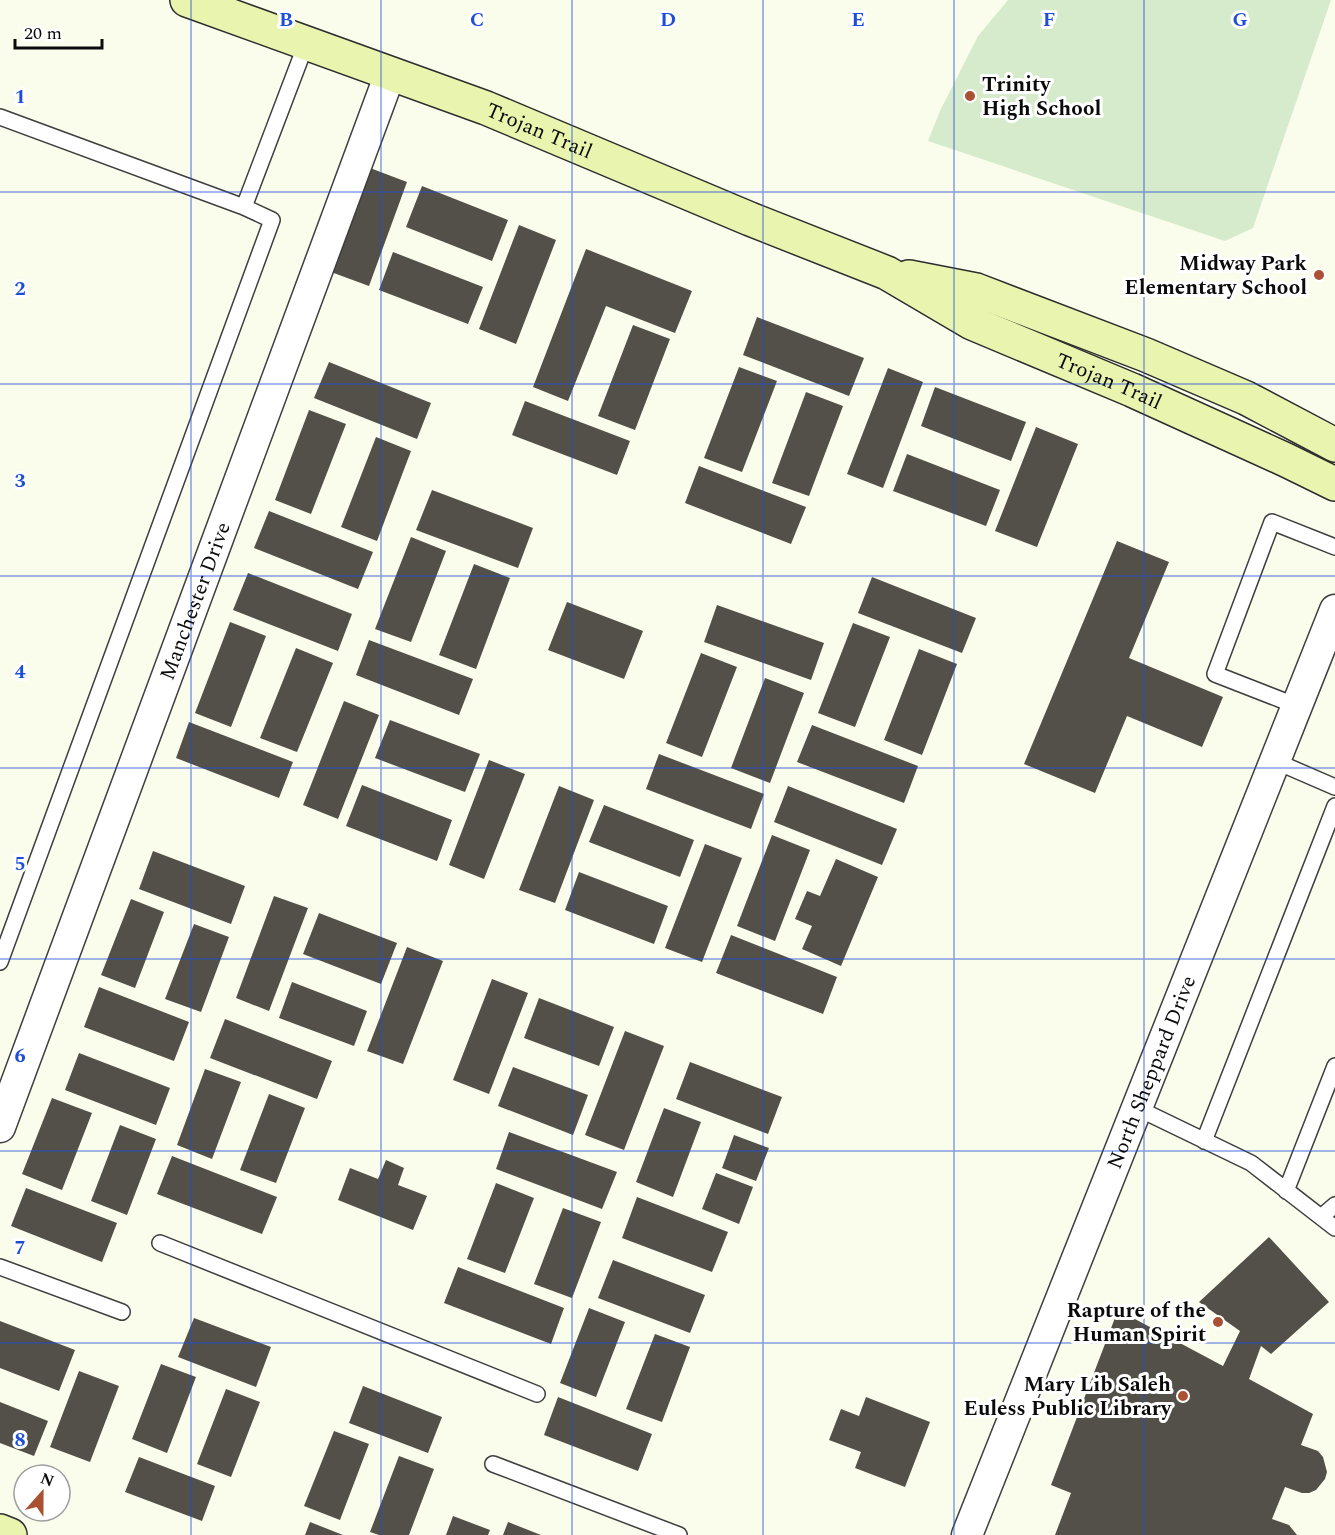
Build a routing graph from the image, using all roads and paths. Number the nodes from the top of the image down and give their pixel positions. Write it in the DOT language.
graph roads {
  1 [pos="187,0"];
  2 [pos="306,44"];
  3 [pos="390,74"];
  4 [pos="0,117"];
  5 [pos="244,207"];
  6 [pos="887,273"];
  7 [pos="1335,445"];
  8 [pos="1335,484"];
  9 [pos="1335,547"];
  10 [pos="1335,610"];
  11 [pos="1297,706"];
  12 [pos="1275,761"];
  13 [pos="1335,787"];
  14 [pos="1335,806"];
  15 [pos="0,962"];
  16 [pos="1335,1066"];
  17 [pos="1137,1108"];
  18 [pos="0,1127"];
  19 [pos="1204,1141"];
  20 [pos="1286,1191"];
  21 [pos="1335,1205"];
  22 [pos="1321,1217"];
  23 [pos="1335,1228"];
  24 [pos="160,1243"];
  25 [pos="0,1267"];
  26 [pos="122,1312"];
  27 [pos="537,1394"];
  28 [pos="493,1464"];
  29 [pos="0,1531"];
  30 [pos="10,1535"];
  31 [pos="679,1535"];
  32 [pos="967,1535"];
  1 -- 2 [label="street, Trojan Trail"];
  2 -- 3 [label="street, Trojan Trail"];
  2 -- 5 [label="lane"];
  3 -- 6 [label="street, Trojan Trail"];
  3 -- 18 [label="street, Manchester Drive"];
  4 -- 5 [label="lane"];
  5 -- 15 [label="lane"];
  6 -- 7 [label="street, Trojan Trail"];
  6 -- 8 [label="street, Trojan Trail"];
  9 -- 11 [label="lane"];
  10 -- 11 [label="street, North Sheppard Drive"];
  11 -- 12 [label="street, North Sheppard Drive"];
  12 -- 13 [label="lane"];
  12 -- 17 [label="street, North Sheppard Drive"];
  14 -- 19 [label="lane"];
  16 -- 20 [label="lane"];
  17 -- 19 [label="lane"];
  17 -- 32 [label="street, North Sheppard Drive"];
  19 -- 20 [label="lane"];
  20 -- 22 [label="lane"];
  21 -- 22 [label="lane"];
  22 -- 23 [label="lane"];
  24 -- 27 [label="lane"];
  25 -- 26 [label="lane"];
  28 -- 31 [label="lane"];
  29 -- 30 [label="street"];
}
